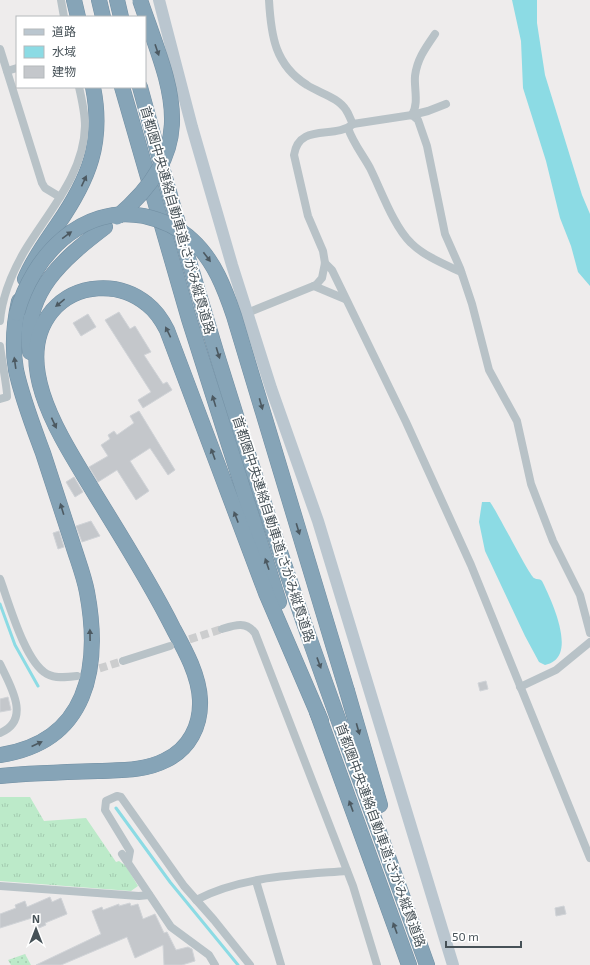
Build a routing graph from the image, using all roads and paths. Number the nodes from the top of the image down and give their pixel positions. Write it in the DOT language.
graph roads {
  1 [pos="60,0"];
  2 [pos="74,0"];
  3 [pos="99,0"];
  4 [pos="117,0"];
  5 [pos="140,0"];
  6 [pos="159,0"];
  7 [pos="269,0"];
  8 [pos="64,16"];
  9 [pos="78,16"];
  10 [pos="103,16"];
  11 [pos="121,16"];
  12 [pos="145,16"];
  13 [pos="146,19"];
  14 [pos="435,34"];
  15 [pos="0,49"];
  16 [pos="16,68"];
  17 [pos="6,71"];
  18 [pos="79,88"];
  19 [pos="93,88"];
  20 [pos="122,88"];
  21 [pos="140,88"];
  22 [pos="446,104"];
  23 [pos="412,115"];
  24 [pos="350,126"];
  25 [pos="60,197"];
  26 [pos="325,264"];
  27 [pos="461,272"];
  28 [pos="314,286"];
  29 [pos="345,299"];
  30 [pos="1,305"];
  31 [pos="17,313"];
  32 [pos="247,313"];
  33 [pos="0,321"];
  34 [pos="0,346"];
  35 [pos="44,398"];
  36 [pos="0,399"];
  37 [pos="0,580"];
  38 [pos="588,617"];
  39 [pos="222,629"];
  40 [pos="590,633"];
  41 [pos="590,642"];
  42 [pos="170,646"];
  43 [pos="123,661"];
  44 [pos="0,664"];
  45 [pos="78,676"];
  46 [pos="520,687"];
  47 [pos="321,721"];
  48 [pos="0,733"];
  49 [pos="0,755"];
  50 [pos="0,776"];
  51 [pos="122,854"];
  52 [pos="590,858"];
  53 [pos="128,862"];
  54 [pos="347,871"];
  55 [pos="256,881"];
  56 [pos="0,886"];
  57 [pos="149,895"];
  58 [pos="196,900"];
  59 [pos="215,965"];
  60 [pos="250,965"];
  61 [pos="281,965"];
  62 [pos="377,965"];
  63 [pos="409,965"];
  64 [pos="428,965"];
  65 [pos="453,965"];
  1 -- 8 [label="street"];
  2 -- 9 [label="highway"];
  3 -- 10 [label="highway"];
  4 -- 11 [label="highway"];
  5 -- 12 [label="highway, one-way, bridge"];
  6 -- 32 [label="street"];
  7 -- 24 [label="street"];
  13 -- 35 [label="highway, one-way, bridge"];
  14 -- 23 [label="street"];
  15 -- 17 [label="street"];
  16 -- 17 [label="street"];
  17 -- 25 [label="street"];
  18 -- 25 [label="street"];
  31 -- 19 [label="highway, one-way, bridge"];
  47 -- 20 [label="highway, 首都圏中央連絡自動車道;さがみ縦貫道路, one-way"];
  21 -- 64 [label="highway, 首都圏中央連絡自動車道;さがみ縦貫道路, one-way"];
  22 -- 23 [label="street"];
  23 -- 24 [label="street"];
  23 -- 27 [label="street"];
  24 -- 26 [label="street"];
  24 -- 27 [label="street"];
  25 -- 30 [label="street"];
  26 -- 28 [label="street"];
  26 -- 29 [label="street"];
  27 -- 38 [label="street"];
  28 -- 29 [label="street"];
  28 -- 32 [label="street"];
  29 -- 46 [label="street"];
  30 -- 33 [label="street"];
  49 -- 31 [label="highway, one-way"];
  31 -- 64 [label="highway, one-way, bridge"];
  32 -- 65 [label="street"];
  34 -- 36 [label="street"];
  47 -- 35 [label="highway, one-way"];
  35 -- 50 [label="highway, one-way"];
  37 -- 45 [label="street"];
  38 -- 40 [label="street"];
  39 -- 54 [label="street"];
  41 -- 46 [label="street"];
  42 -- 43 [label="street"];
  44 -- 48 [label="street"];
  46 -- 52 [label="street"];
  63 -- 47 [label="highway, 首都圏中央連絡自動車道;さがみ縦貫道路, one-way"];
  51 -- 53 [label="street"];
  53 -- 57 [label="street"];
  53 -- 58 [label="street"];
  54 -- 55 [label="street"];
  54 -- 62 [label="street"];
  55 -- 58 [label="street"];
  55 -- 61 [label="street"];
  56 -- 57 [label="street"];
  57 -- 59 [label="street"];
  58 -- 60 [label="street"];
}
